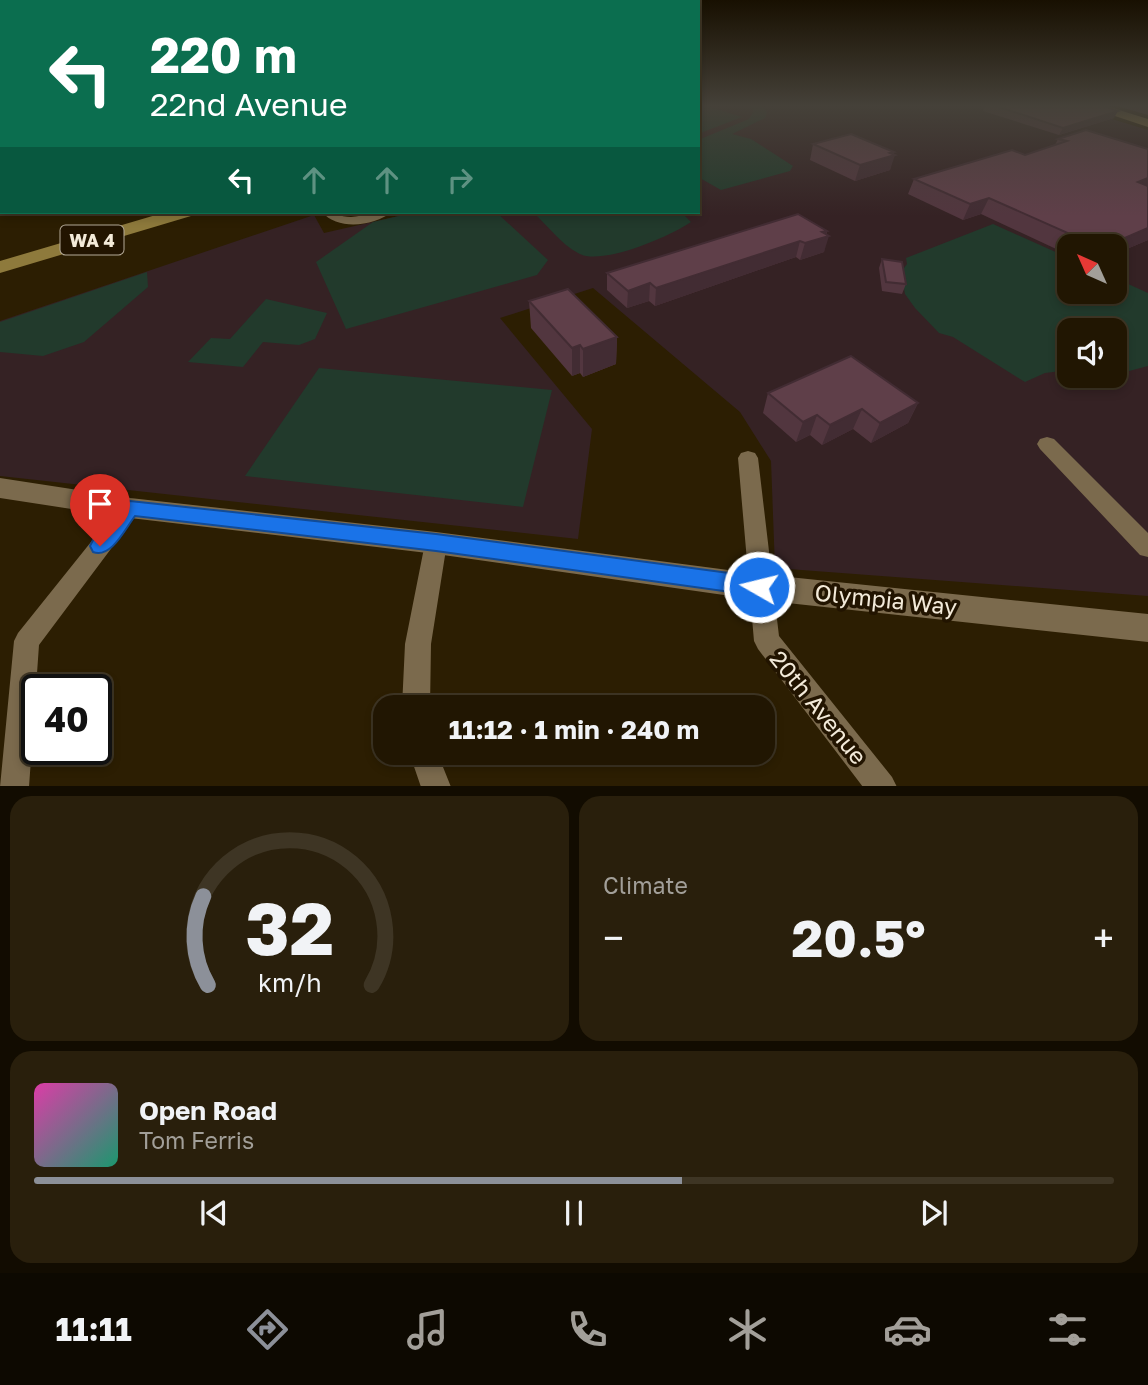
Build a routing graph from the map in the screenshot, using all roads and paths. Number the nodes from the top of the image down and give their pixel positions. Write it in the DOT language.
graph roads {
  1 [pos="178,214"];
  2 [pos="330,214"];
  3 [pos="377,214"];
  4 [pos="0,267"];
  5 [pos="1047,444"];
  6 [pos="748,458"];
  7 [pos="0,488"];
  8 [pos="130,508"];
  9 [pos="436,543"];
  10 [pos="1148,548"];
  11 [pos="759,587"];
  12 [pos="1148,628"];
  13 [pos="416,695"];
  14 [pos="428,765"];
  15 [pos="15,786"];
  16 [pos="436,786"];
  17 [pos="882,786"];
  1 -- 4 [label="main road, WA 4"];
  2 -- 3 [label="street"];
  5 -- 10 [label="street"];
  6 -- 11 [label="street, 20th Avenue"];
  7 -- 8 [label="street, Olympia Way"];
  8 -- 9 [label="street, Olympia Way"];
  8 -- 15 [label="street"];
  9 -- 11 [label="street, Olympia Way"];
  9 -- 13 [label="street"];
  11 -- 12 [label="street, Olympia Way"];
  11 -- 17 [label="street, 20th Avenue"];
  14 -- 16 [label="street"];
}
